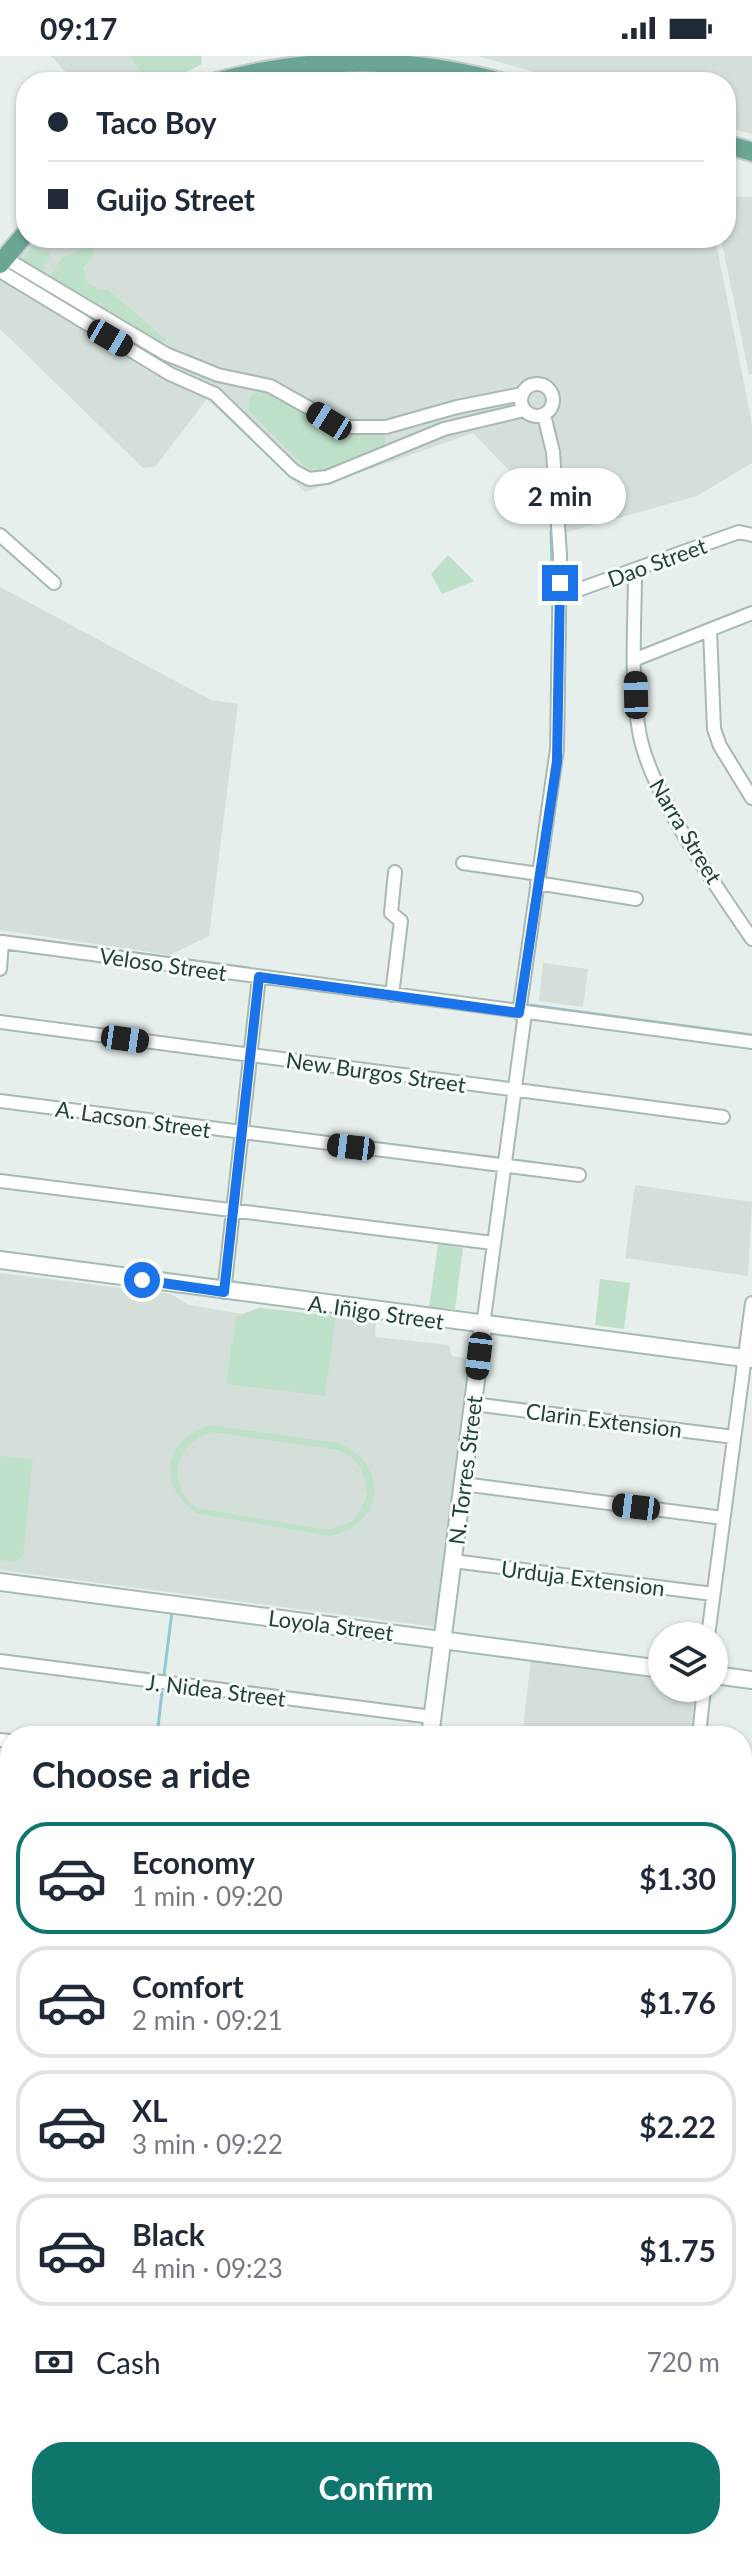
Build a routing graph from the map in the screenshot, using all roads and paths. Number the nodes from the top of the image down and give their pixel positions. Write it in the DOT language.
graph roads {
  1 [pos="254,72"];
  2 [pos="462,72"];
  3 [pos="16,246"];
  4 [pos="2,264"];
  5 [pos="522,394"];
  6 [pos="524,410"];
  7 [pos="544,415"];
  8 [pos="386,427"];
  9 [pos="393,449"];
  10 [pos="0,535"];
  11 [pos="752,535"];
  12 [pos="635,571"];
  13 [pos="54,583"];
  14 [pos="561,596"];
  15 [pos="752,613"];
  16 [pos="710,630"];
  17 [pos="636,659"];
  18 [pos="752,798"];
  19 [pos="463,863"];
  20 [pos="395,872"];
  21 [pos="538,879"];
  22 [pos="636,899"];
  23 [pos="752,939"];
  24 [pos="0,969"];
  25 [pos="259,977"];
  26 [pos="392,995"];
  27 [pos="522,1013"];
  28 [pos="0,1022"];
  29 [pos="752,1042"];
  30 [pos="250,1055"];
  31 [pos="515,1091"];
  32 [pos="0,1101"];
  33 [pos="723,1117"];
  34 [pos="241,1133"];
  35 [pos="504,1166"];
  36 [pos="579,1175"];
  37 [pos="0,1181"];
  38 [pos="233,1211"];
  39 [pos="493,1243"];
  40 [pos="0,1260"];
  41 [pos="224,1292"];
  42 [pos="752,1303"];
  43 [pos="483,1326"];
  44 [pos="748,1359"];
  45 [pos="473,1404"];
  46 [pos="734,1437"];
  47 [pos="463,1484"];
  48 [pos="723,1518"];
  49 [pos="453,1561"];
  50 [pos="0,1582"];
  51 [pos="713,1594"];
  52 [pos="710,1622"];
  53 [pos="442,1640"];
  54 [pos="0,1661"];
  55 [pos="648,1667"];
  56 [pos="728,1677"];
  57 [pos="752,1680"];
  58 [pos="703,1702"];
  59 [pos="432,1717"];
  60 [pos="431,1726"];
  61 [pos="700,1726"];
  1 -- 2 [label="main road"];
  3 -- 4 [label="main road"];
  4 -- 8 [label="street"];
  4 -- 9 [label="street"];
  5 -- 6 [label="street"];
  5 -- 7 [label="street"];
  5 -- 8 [label="street"];
  6 -- 7 [label="street"];
  6 -- 9 [label="street"];
  7 -- 14 [label="street, N. Torres Street"];
  8 -- 9 [label="street"];
  10 -- 13 [label="street"];
  11 -- 12 [label="street, Dao Street"];
  12 -- 14 [label="street, Dao Street"];
  12 -- 17 [label="street, Narra Street"];
  14 -- 21 [label="street, N. Torres Street"];
  15 -- 16 [label="street"];
  16 -- 17 [label="street"];
  16 -- 18 [label="street"];
  17 -- 23 [label="street, Narra Street"];
  19 -- 21 [label="street"];
  20 -- 26 [label="street"];
  21 -- 22 [label="street"];
  21 -- 27 [label="street, N. Torres Street"];
  24 -- 25 [label="street, Veloso Street"];
  25 -- 26 [label="street, Veloso Street"];
  25 -- 30 [label="street"];
  26 -- 27 [label="street, Veloso Street"];
  27 -- 29 [label="street, Veloso Street"];
  27 -- 31 [label="street, N. Torres Street"];
  28 -- 30 [label="street, New Burgos Street"];
  30 -- 31 [label="street, New Burgos Street"];
  30 -- 34 [label="street"];
  31 -- 33 [label="street, New Burgos Street"];
  31 -- 35 [label="street, N. Torres Street"];
  32 -- 34 [label="street, A. Lacson Street"];
  34 -- 35 [label="street, A. Lacson Street"];
  34 -- 38 [label="street"];
  35 -- 36 [label="street, A. Lacson Street"];
  35 -- 39 [label="street, N. Torres Street"];
  37 -- 38 [label="street"];
  38 -- 39 [label="street"];
  38 -- 41 [label="street"];
  39 -- 43 [label="street, N. Torres Street"];
  40 -- 41 [label="street, A. Iñigo Street"];
  41 -- 43 [label="street, A. Iñigo Street"];
  42 -- 44 [label="street"];
  43 -- 44 [label="street, A. Iñigo Street"];
  43 -- 45 [label="street, N. Torres Street"];
  44 -- 46 [label="street"];
  45 -- 46 [label="street, Clarin Extension"];
  45 -- 47 [label="street, N. Torres Street"];
  46 -- 48 [label="street"];
  47 -- 48 [label="street"];
  47 -- 49 [label="street, N. Torres Street"];
  48 -- 51 [label="street"];
  49 -- 51 [label="street, Urduja Extension"];
  49 -- 53 [label="street, N. Torres Street"];
  50 -- 53 [label="street, Loyola Street"];
  51 -- 52 [label="street"];
  53 -- 55 [label="street, Loyola Street"];
  53 -- 59 [label="street, N. Torres Street"];
  54 -- 59 [label="street, J. Nidea Street"];
  56 -- 57 [label="street"];
  58 -- 61 [label="street"];
  59 -- 60 [label="street, N. Torres Street"];
}
